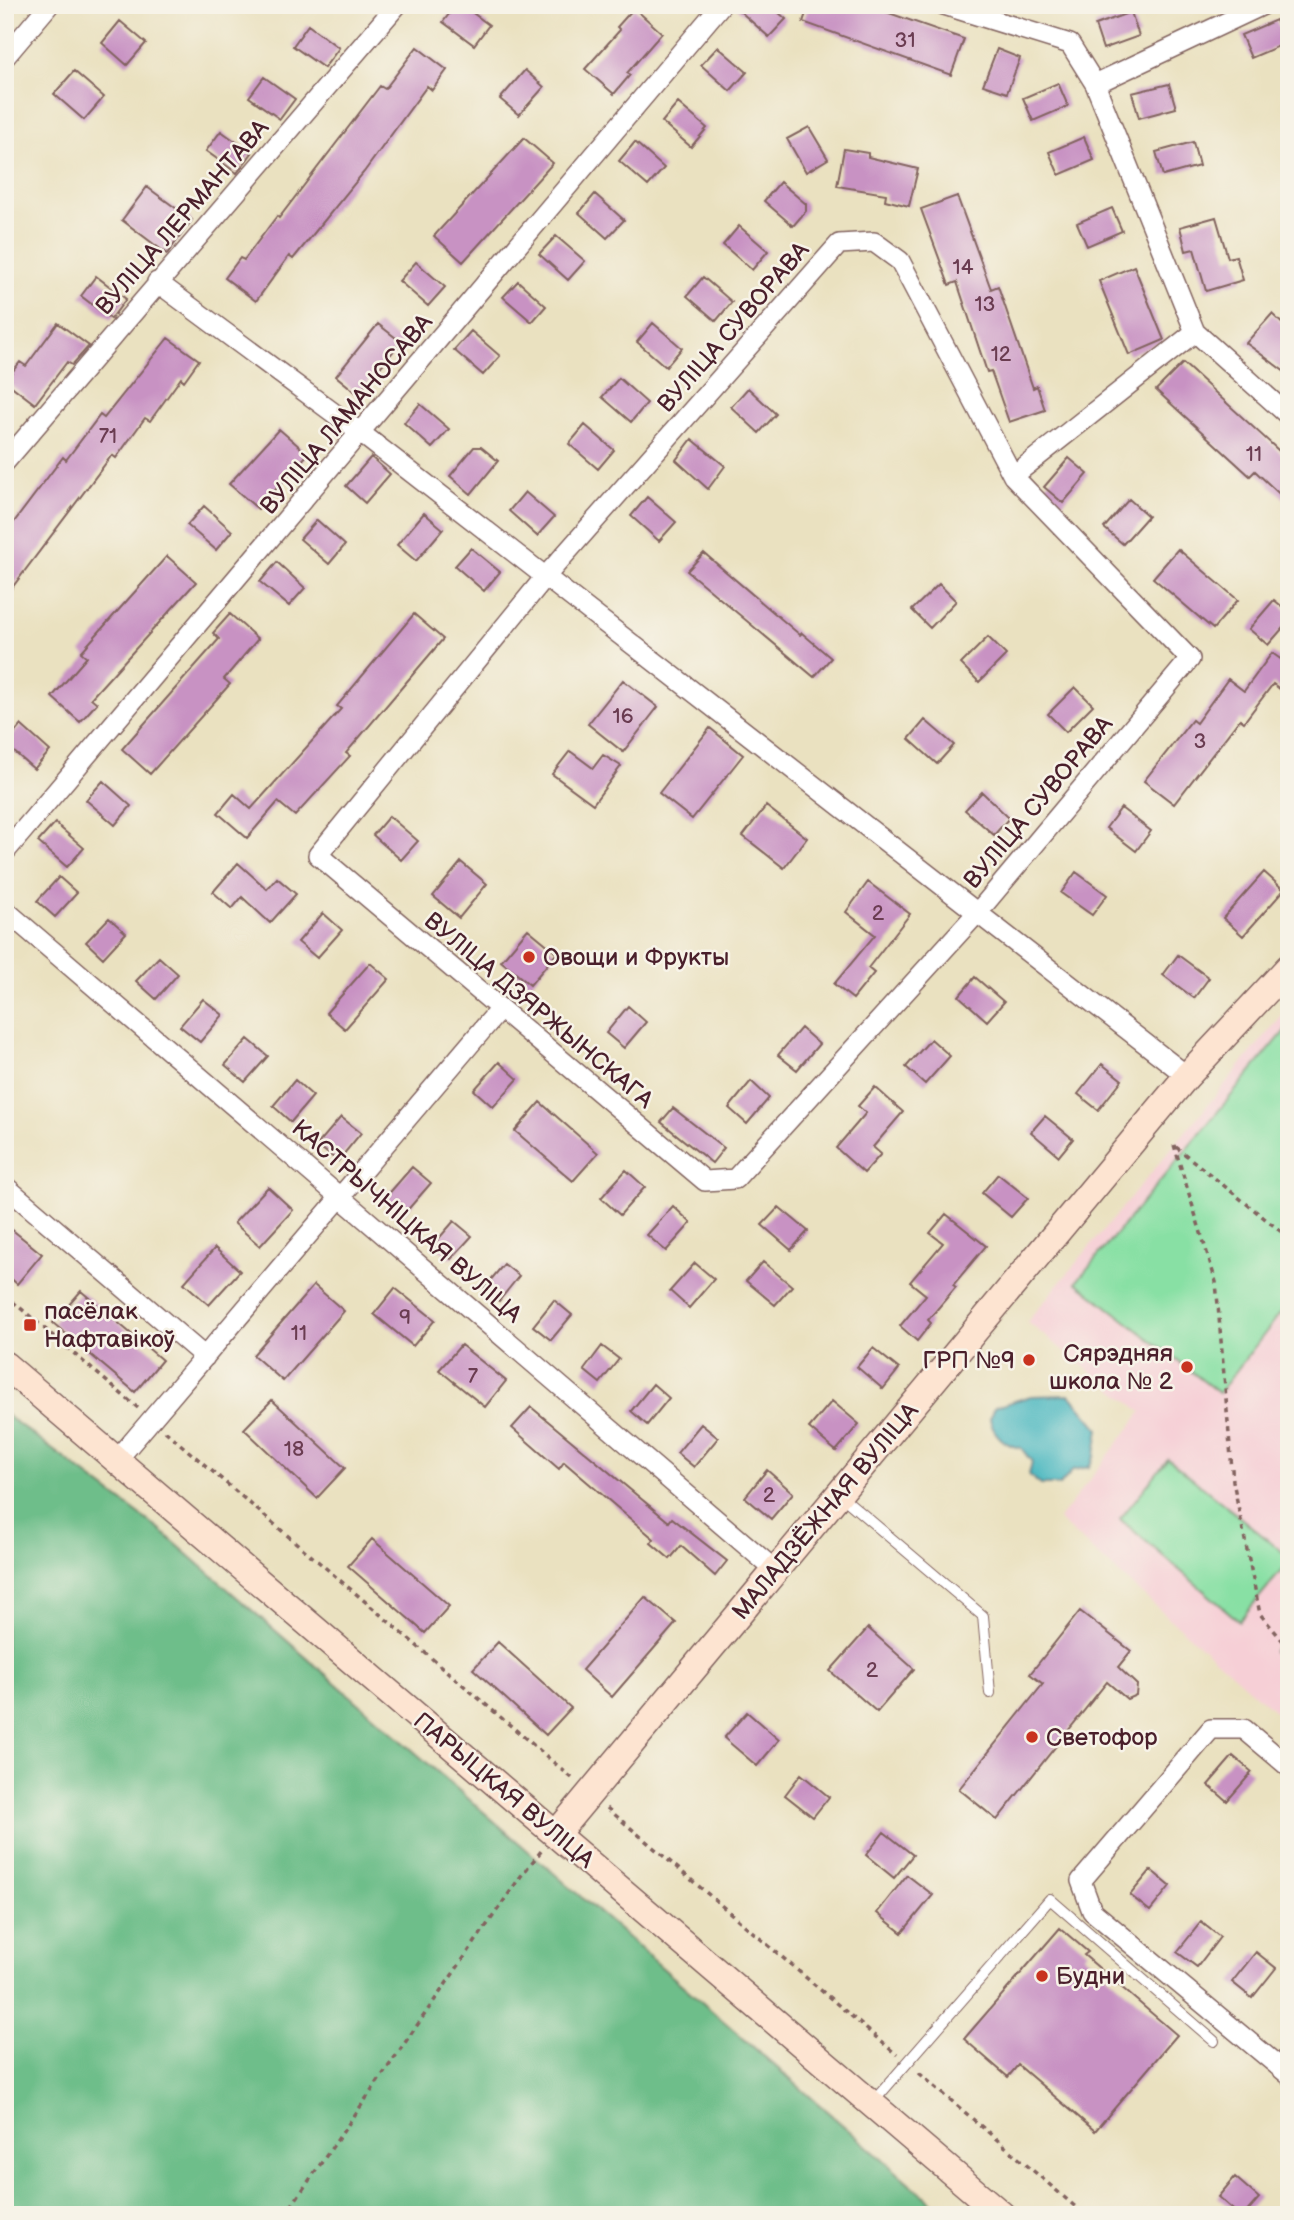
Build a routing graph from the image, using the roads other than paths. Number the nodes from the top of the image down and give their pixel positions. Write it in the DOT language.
graph roads {
  1 [pos="49,5"];
  2 [pos="397,5"];
  3 [pos="721,5"];
  4 [pos="944,5"];
  5 [pos="1263,5"];
  6 [pos="5,57"];
  7 [pos="1096,84"];
  8 [pos="157,282"];
  9 [pos="1195,332"];
  10 [pos="1289,416"];
  11 [pos="362,434"];
  12 [pos="5,462"];
  13 [pos="1013,476"];
  14 [pos="545,577"];
  15 [pos="5,852"];
  16 [pos="5,910"];
  17 [pos="978,912"];
  18 [pos="1289,967"];
  19 [pos="500,1009"];
  20 [pos="1188,1076"];
  21 [pos="5,1186"];
  22 [pos="341,1196"];
  23 [pos="205,1357"];
  24 [pos="5,1365"];
  25 [pos="117,1460"];
  26 [pos="840,1495"];
  27 [pos="776,1571"];
  28 [pos="990,1693"];
  29 [pos="1289,1766"];
  30 [pos="556,1834"];
  31 [pos="1214,2041"];
  32 [pos="1289,2076"];
  33 [pos="872,2104"];
  34 [pos="1002,2215"];
  1 -- 6 [label="street"];
  2 -- 8 [label="street, ВУЛІЦА ЛЕРМАНТАВА"];
  3 -- 11 [label="street, ВУЛІЦА ЛАМАНОСАВА"];
  4 -- 7 [label="street"];
  5 -- 7 [label="street"];
  7 -- 9 [label="street"];
  8 -- 11 [label="street"];
  8 -- 12 [label="street, ВУЛІЦА ЛЕРМАНТАВА"];
  9 -- 10 [label="street"];
  9 -- 13 [label="street"];
  11 -- 14 [label="street"];
  11 -- 15 [label="street, ВУЛІЦА ЛАМАНОСАВА"];
  13 -- 14 [label="street, ВУЛІЦА СУВОРАВА"];
  13 -- 17 [label="street, ВУЛІЦА СУВОРАВА"];
  14 -- 17 [label="street, ВУЛІЦА СУВОРАВА"];
  14 -- 19 [label="street, ВУЛІЦА ДЗЯРЖЫНСКАГА"];
  16 -- 22 [label="street, КАСТРЫЧНІЦКАЯ ВУЛІЦА"];
  17 -- 19 [label="street, ВУЛІЦА ДЗЯРЖЫНСКАГА"];
  17 -- 20 [label="street, ВУЛІЦА СУВОРАВА"];
  18 -- 20 [label="main road, МАЛАДЗЁЖНАЯ ВУЛІЦА"];
  19 -- 22 [label="street"];
  20 -- 26 [label="main road, МАЛАДЗЁЖНАЯ ВУЛІЦА"];
  21 -- 23 [label="street"];
  22 -- 23 [label="street"];
  22 -- 27 [label="street, КАСТРЫЧНІЦКАЯ ВУЛІЦА"];
  23 -- 25 [label="street"];
  24 -- 25 [label="main road, ПАРЫЦКАЯ ВУЛІЦА"];
  25 -- 30 [label="main road, ПАРЫЦКАЯ ВУЛІЦА"];
  26 -- 27 [label="main road, МАЛАДЗЁЖНАЯ ВУЛІЦА"];
  26 -- 28 [label="lane"];
  27 -- 30 [label="main road, МАЛАДЗЁЖНАЯ ВУЛІЦА"];
  29 -- 32 [label="street"];
  30 -- 33 [label="main road, ПАРЫЦКАЯ ВУЛІЦА"];
  31 -- 33 [label="lane"];
  33 -- 34 [label="main road, ПАРЫЦКАЯ ВУЛІЦА"];
}
